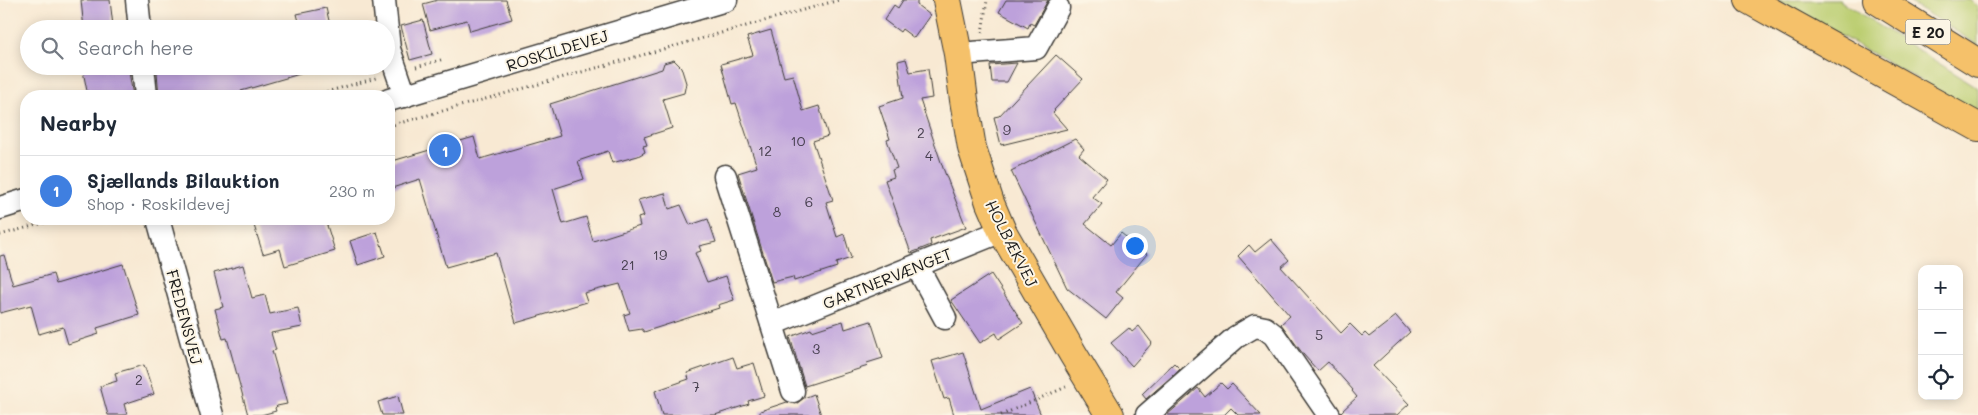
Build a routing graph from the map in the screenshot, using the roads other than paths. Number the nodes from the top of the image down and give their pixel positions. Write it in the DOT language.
graph roads {
  1 [pos="137,0"];
  2 [pos="384,0"];
  3 [pos="726,0"];
  4 [pos="947,0"];
  5 [pos="966,0"];
  6 [pos="1749,0"];
  7 [pos="1878,0"];
  8 [pos="1058,8"];
  9 [pos="139,20"];
  10 [pos="386,20"];
  11 [pos="969,53"];
  12 [pos="1978,63"];
  13 [pos="395,66"];
  14 [pos="144,75"];
  15 [pos="145,90"];
  16 [pos="397,98"];
  17 [pos="1978,127"];
  18 [pos="725,176"];
  19 [pos="20,202"];
  20 [pos="0,208"];
  21 [pos="160,225"];
  22 [pos="1002,231"];
  23 [pos="917,266"];
  24 [pos="945,318"];
  25 [pos="772,324"];
  26 [pos="793,391"];
  27 [pos="212,415"];
  28 [pos="1110,415"];
  29 [pos="1148,415"];
  30 [pos="1329,415"];
  1 -- 9 [label="street"];
  2 -- 10 [label="street"];
  3 -- 16 [label="street, ROSKILDEVEJ"];
  4 -- 11 [label="main road, HOLBÆKVEJ"];
  5 -- 11 [label="main road, HOLBÆKVEJ"];
  6 -- 17 [label="main road"];
  7 -- 12 [label="main road, E 20"];
  8 -- 11 [label="street"];
  11 -- 22 [label="main road, HOLBÆKVEJ"];
  13 -- 16 [label="street"];
  14 -- 15 [label="street"];
  18 -- 25 [label="street"];
  19 -- 20 [label="street"];
  21 -- 27 [label="street, FREDENSVEJ"];
  22 -- 23 [label="street, GARTNERVÆNGET"];
  22 -- 28 [label="main road, HOLBÆKVEJ"];
  23 -- 24 [label="street"];
  23 -- 25 [label="street, GARTNERVÆNGET"];
  25 -- 26 [label="street"];
  29 -- 30 [label="street"];
}
